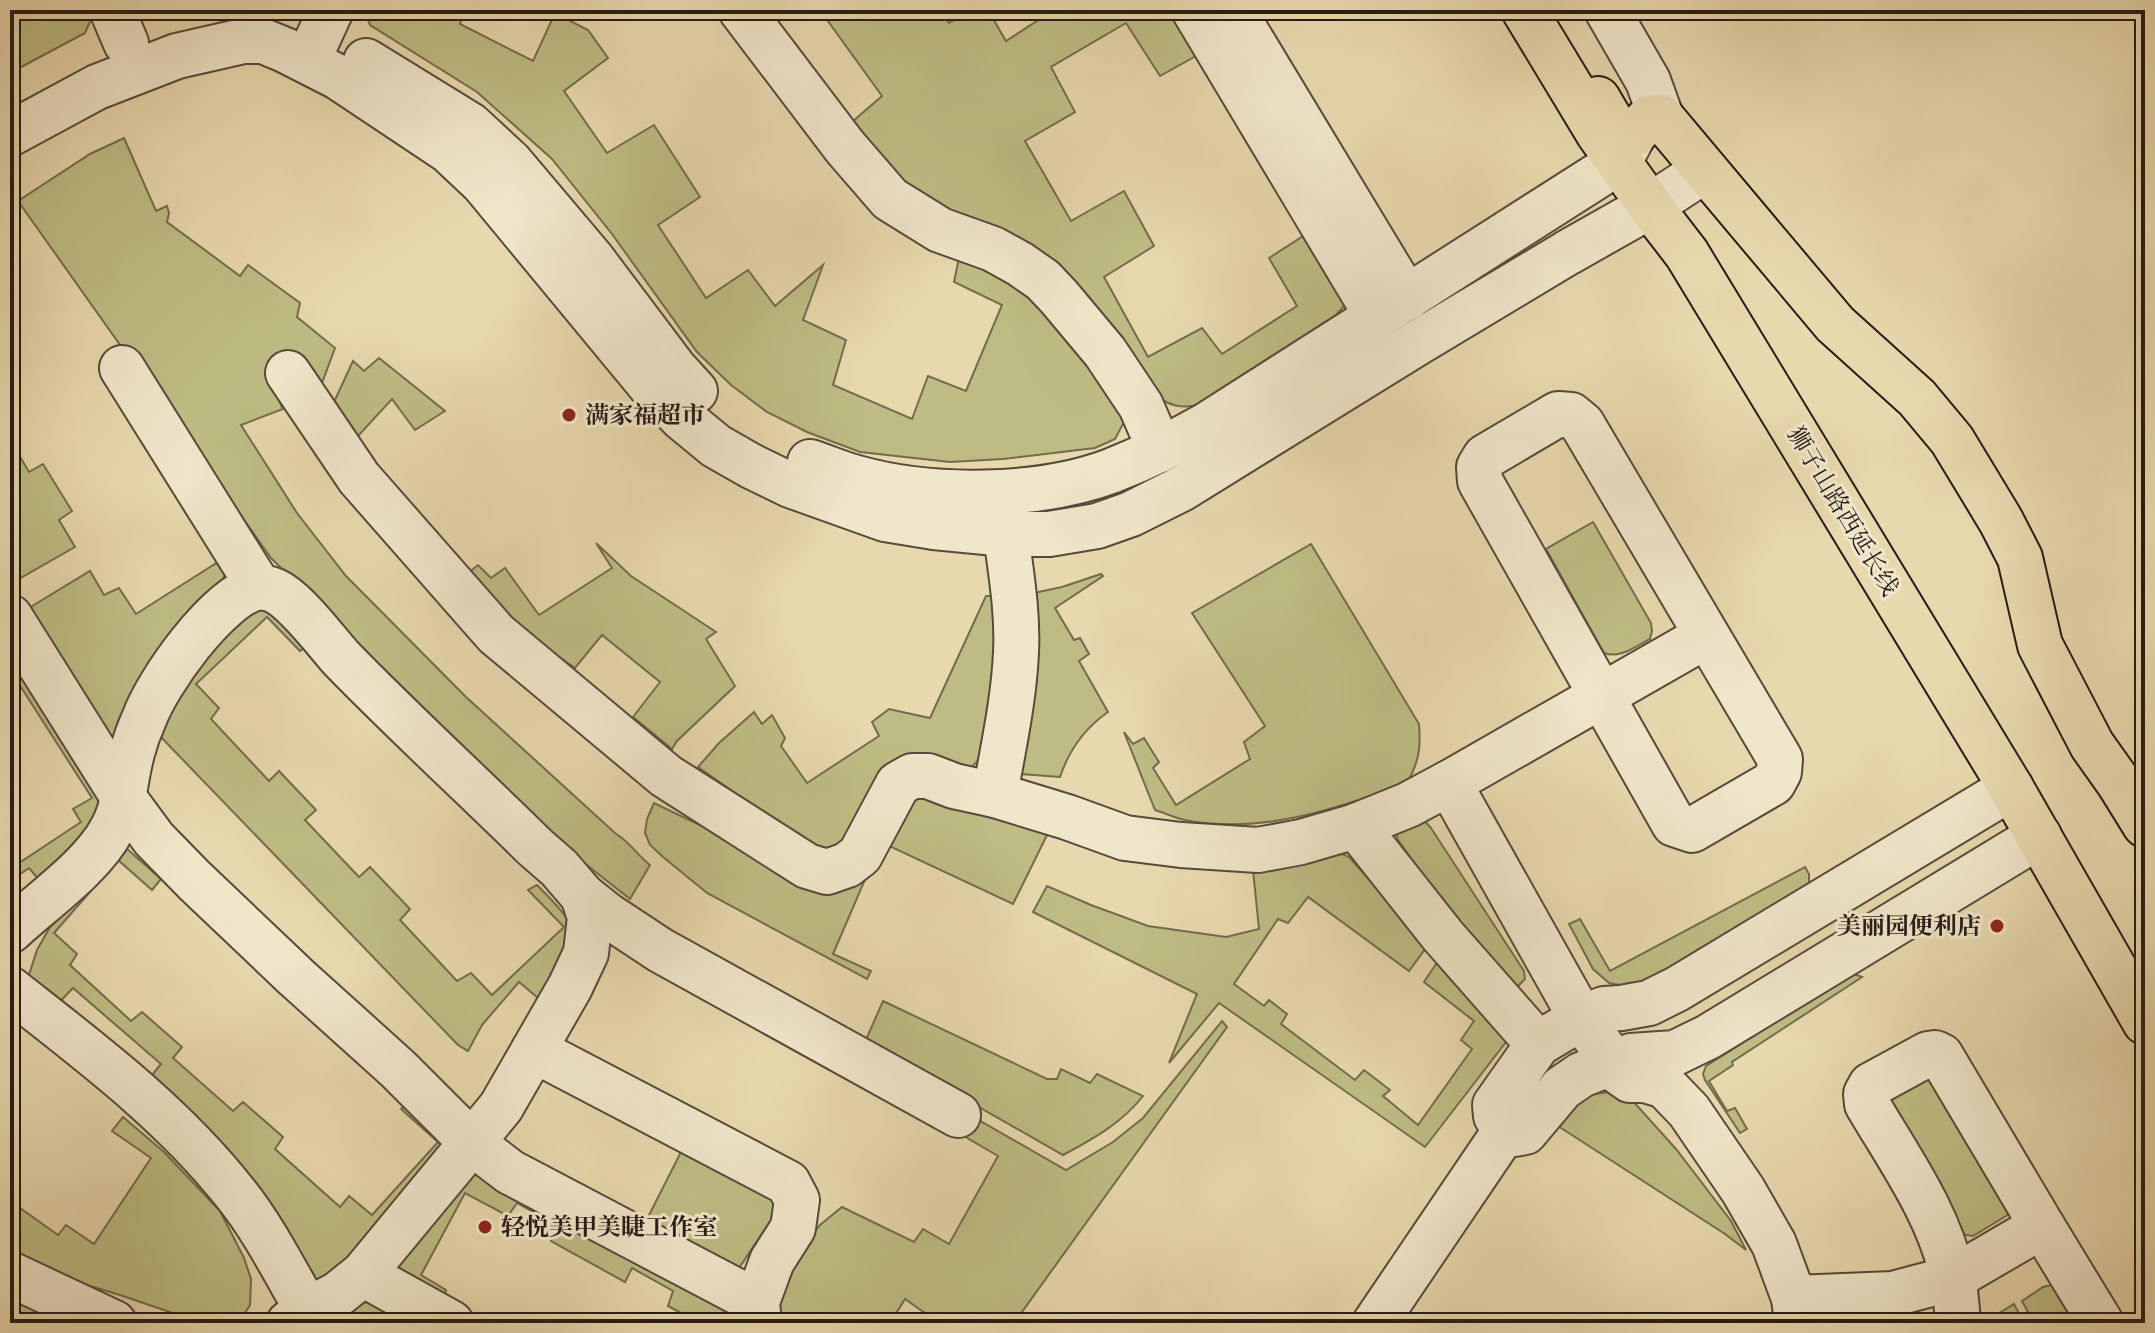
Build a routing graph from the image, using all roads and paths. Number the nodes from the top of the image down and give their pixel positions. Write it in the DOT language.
graph roads {
  1 [pos="741,10"];
  2 [pos="1194,10"];
  3 [pos="1233,10"];
  4 [pos="1524,10"];
  5 [pos="1544,10"];
  6 [pos="1607,10"];
  7 [pos="119,26"];
  8 [pos="307,31"];
  9 [pos="10,104"];
  10 [pos="10,134"];
  11 [pos="1638,138"];
  12 [pos="1705,170"];
  13 [pos="1650,206"];
  14 [pos="1392,307"];
  15 [pos="122,368"];
  16 [pos="288,373"];
  17 [pos="1160,450"];
  18 [pos="1006,534"];
  19 [pos="259,587"];
  20 [pos="10,617"];
  21 [pos="1706,636"];
  22 [pos="1603,696"];
  23 [pos="1449,783"];
  24 [pos="2011,788"];
  25 [pos="995,795"];
  26 [pos="123,797"];
  27 [pos="2145,825"];
  28 [pos="1356,826"];
  29 [pos="2039,836"];
  30 [pos="583,896"];
  31 [pos="10,931"];
  32 [pos="10,989"];
  33 [pos="10,1006"];
  34 [pos="1581,1018"];
  35 [pos="2145,1022"];
  36 [pos="1538,1044"];
  37 [pos="534,1050"];
  38 [pos="1613,1062"];
  39 [pos="958,1115"];
  40 [pos="1505,1131"];
  41 [pos="472,1143"];
  42 [pos="2042,1226"];
  43 [pos="10,1274"];
  44 [pos="363,1274"];
  45 [pos="1953,1278"];
  46 [pos="1795,1310"];
  47 [pos="758,1313"];
  48 [pos="299,1320"];
  49 [pos="114,1323"];
  50 [pos="451,1323"];
  51 [pos="1375,1323"];
  52 [pos="1958,1323"];
  53 [pos="2101,1323"];
  1 -- 17 [label="street"];
  2 -- 14 [label="street"];
  3 -- 14 [label="street"];
  4 -- 11 [label="main road, 狮子山路西延长线"];
  5 -- 11 [label="main road, 狮子山路西延长线"];
  6 -- 11 [label="street"];
  7 -- 8 [label="street"];
  7 -- 9 [label="street"];
  8 -- 10 [label="street"];
  8 -- 17 [label="street"];
  8 -- 18 [label="street"];
  11 -- 12 [label="main road, 狮子山路西延长线"];
  11 -- 13 [label="main road, 狮子山路西延长线"];
  11 -- 14 [label="street"];
  12 -- 13 [label="street"];
  12 -- 27 [label="main road, 狮子山路西延长线"];
  13 -- 18 [label="street"];
  13 -- 24 [label="main road, 狮子山路西延长线"];
  14 -- 17 [label="street"];
  15 -- 19 [label="street"];
  16 -- 25 [label="street"];
  18 -- 25 [label="street"];
  19 -- 26 [label="street"];
  19 -- 30 [label="street"];
  20 -- 26 [label="street"];
  21 -- 22 [label="street"];
  21 -- 22 [label="street"];
  21 -- 22 [label="street"];
  22 -- 23 [label="street"];
  23 -- 28 [label="street"];
  23 -- 34 [label="street"];
  24 -- 29 [label="main road, 狮子山路西延长线"];
  24 -- 34 [label="street"];
  25 -- 28 [label="street"];
  26 -- 31 [label="street"];
  26 -- 41 [label="street"];
  28 -- 36 [label="street"];
  29 -- 35 [label="main road, 狮子山路西延长线"];
  29 -- 38 [label="street"];
  30 -- 37 [label="street"];
  30 -- 39 [label="street"];
  32 -- 48 [label="street"];
  33 -- 48 [label="street"];
  34 -- 36 [label="street"];
  34 -- 38 [label="street"];
  36 -- 40 [label="street"];
  37 -- 41 [label="street"];
  37 -- 47 [label="street"];
  38 -- 40 [label="street"];
  38 -- 46 [label="street"];
  40 -- 51 [label="street"];
  41 -- 44 [label="street"];
  41 -- 47 [label="street"];
  42 -- 45 [label="street"];
  42 -- 45 [label="street"];
  42 -- 53 [label="street"];
  43 -- 49 [label="street"];
  44 -- 48 [label="street"];
  44 -- 50 [label="street"];
  45 -- 46 [label="street"];
  45 -- 52 [label="street"];
}
